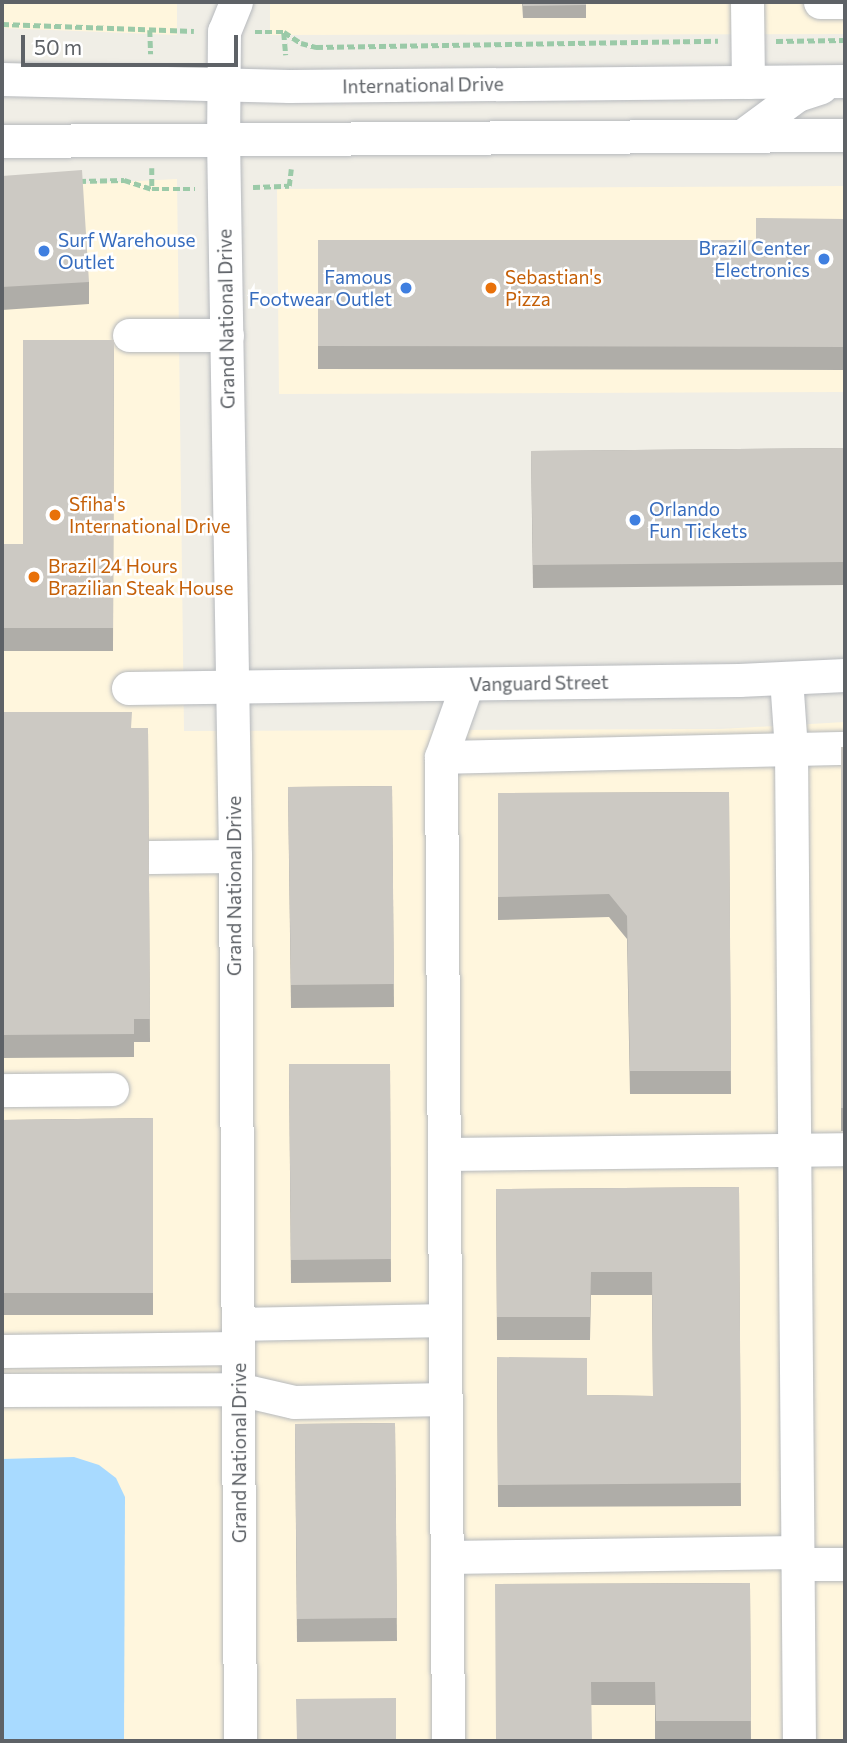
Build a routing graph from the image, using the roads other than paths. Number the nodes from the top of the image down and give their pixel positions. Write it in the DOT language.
graph roads {
  1 [pos="207,2"];
  2 [pos="747,2"];
  3 [pos="820,2"];
  4 [pos="845,2"];
  5 [pos="230,17"];
  6 [pos="2,79"];
  7 [pos="844,81"];
  8 [pos="748,82"];
  9 [pos="223,84"];
  10 [pos="743,135"];
  11 [pos="845,135"];
  12 [pos="223,138"];
  13 [pos="2,141"];
  14 [pos="129,335"];
  15 [pos="227,335"];
  16 [pos="845,675"];
  17 [pos="786,678"];
  18 [pos="467,684"];
  19 [pos="233,687"];
  20 [pos="128,688"];
  21 [pos="845,748"];
  22 [pos="791,749"];
  23 [pos="441,757"];
  24 [pos="235,856"];
  25 [pos="149,857"];
  26 [pos="112,1089"];
  27 [pos="2,1090"];
  28 [pos="845,1149"];
  29 [pos="794,1150"];
  30 [pos="444,1154"];
  31 [pos="445,1320"];
  32 [pos="238,1336"];
  33 [pos="2,1351"];
  34 [pos="239,1389"];
  35 [pos="2,1390"];
  36 [pos="446,1399"];
  37 [pos="447,1557"];
  38 [pos="797,1558"];
  39 [pos="845,1563"];
  40 [pos="240,1741"];
  41 [pos="448,1741"];
  42 [pos="799,1741"];
  1 -- 5 [label="street, Grand National Drive"];
  2 -- 8 [label="street"];
  3 -- 4 [label="street"];
  5 -- 9 [label="street, Grand National Drive"];
  6 -- 9 [label="street, International Drive"];
  7 -- 8 [label="street, International Drive"];
  7 -- 10 [label="street"];
  8 -- 9 [label="street, International Drive"];
  9 -- 12 [label="street, Grand National Drive"];
  10 -- 11 [label="street"];
  10 -- 12 [label="street"];
  12 -- 13 [label="street"];
  12 -- 15 [label="street, Grand National Drive"];
  14 -- 15 [label="street"];
  15 -- 19 [label="street, Grand National Drive"];
  16 -- 17 [label="street, Vanguard Street"];
  17 -- 18 [label="street, Vanguard Street"];
  17 -- 22 [label="street"];
  18 -- 19 [label="street, Vanguard Street"];
  18 -- 23 [label="street"];
  19 -- 20 [label="street, Vanguard Street"];
  19 -- 24 [label="street, Grand National Drive"];
  21 -- 22 [label="street"];
  22 -- 23 [label="street"];
  22 -- 29 [label="street"];
  23 -- 30 [label="street"];
  24 -- 25 [label="street"];
  24 -- 32 [label="street, Grand National Drive"];
  26 -- 27 [label="street"];
  28 -- 29 [label="street"];
  29 -- 30 [label="street"];
  29 -- 38 [label="street"];
  30 -- 31 [label="street"];
  31 -- 32 [label="street"];
  31 -- 36 [label="street"];
  32 -- 33 [label="street"];
  32 -- 34 [label="street, Grand National Drive"];
  34 -- 35 [label="street"];
  34 -- 36 [label="street"];
  34 -- 40 [label="street, Grand National Drive"];
  36 -- 37 [label="street"];
  37 -- 38 [label="street"];
  37 -- 41 [label="street"];
  38 -- 39 [label="street"];
  38 -- 42 [label="street"];
}
